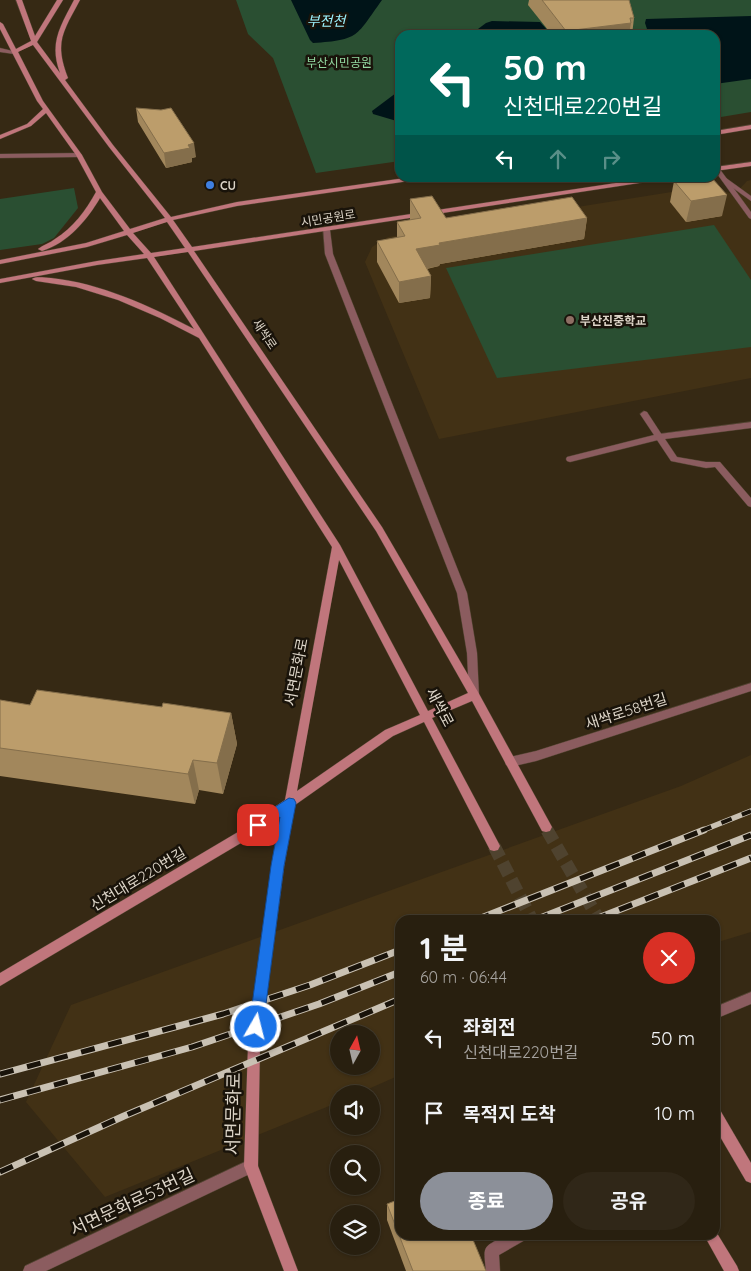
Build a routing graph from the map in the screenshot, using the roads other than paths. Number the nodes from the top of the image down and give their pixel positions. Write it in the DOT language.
graph roads {
  1 [pos="18,0"];
  2 [pos="60,0"];
  3 [pos="77,0"];
  4 [pos="0,24"];
  5 [pos="34,42"];
  6 [pos="0,50"];
  7 [pos="14,52"];
  8 [pos="71,93"];
  9 [pos="46,110"];
  10 [pos="751,127"];
  11 [pos="720,132"];
  12 [pos="0,137"];
  13 [pos="0,156"];
  14 [pos="80,156"];
  15 [pos="751,164"];
  16 [pos="720,168"];
  17 [pos="720,174"];
  18 [pos="724,179"];
  19 [pos="395,181"];
  20 [pos="633,182"];
  21 [pos="99,192"];
  22 [pos="751,199"];
  23 [pos="751,217"];
  24 [pos="169,219"];
  25 [pos="326,230"];
  26 [pos="128,232"];
  27 [pos="191,251"];
  28 [pos="150,257"];
  29 [pos="2,262"];
  30 [pos="15,278"];
  31 [pos="0,281"];
  32 [pos="202,337"];
  33 [pos="644,414"];
  34 [pos="751,425"];
  35 [pos="659,437"];
  36 [pos="570,459"];
  37 [pos="751,504"];
  38 [pos="337,547"];
  39 [pos="751,687"];
  40 [pos="474,695"];
  41 [pos="425,716"];
  42 [pos="510,762"];
  43 [pos="289,803"];
  44 [pos="546,827"];
  45 [pos="494,846"];
  46 [pos="0,980"];
  47 [pos="751,998"];
  48 [pos="720,1011"];
  49 [pos="720,1123"];
  50 [pos="251,1166"];
  51 [pos="751,1176"];
  52 [pos="511,1240"];
  53 [pos="714,1240"];
  54 [pos="30,1271"];
  55 [pos="291,1271"];
  56 [pos="493,1271"];
  57 [pos="732,1271"];
  1 -- 5 [label="main road, 새싹로"];
  2 -- 5 [label="main road"];
  3 -- 8 [label="main road"];
  4 -- 7 [label="main road, 새싹로"];
  5 -- 7 [label="main road"];
  5 -- 8 [label="main road, 새싹로"];
  6 -- 7 [label="street"];
  7 -- 9 [label="main road, 새싹로"];
  8 -- 24 [label="main road, 새싹로"];
  9 -- 12 [label="main road"];
  9 -- 14 [label="main road, 새싹로"];
  10 -- 11 [label="main road"];
  13 -- 14 [label="street"];
  14 -- 21 [label="main road, 새싹로"];
  15 -- 16 [label="main road"];
  17 -- 18 [label="street"];
  18 -- 22 [label="street"];
  18 -- 23 [label="street"];
  19 -- 24 [label="main road, 시민공원로"];
  20 -- 25 [label="main road, 시민공원로"];
  21 -- 26 [label="main road, 새싹로"];
  21 -- 29 [label="main road"];
  24 -- 26 [label="main road, 시민공원로"];
  24 -- 27 [label="main road, 새싹로"];
  25 -- 27 [label="main road, 시민공원로"];
  25 -- 40 [label="street, 새싹로"];
  26 -- 28 [label="main road, 새싹로"];
  26 -- 29 [label="main road, 시민공원로"];
  27 -- 28 [label="main road, 시민공원로"];
  27 -- 40 [label="main road, 새싹로"];
  28 -- 30 [label="main road, 시민공원로"];
  28 -- 32 [label="main road, 새싹로"];
  30 -- 31 [label="main road, 시민공원로"];
  30 -- 32 [label="main road"];
  32 -- 38 [label="main road, 새싹로"];
  33 -- 35 [label="street"];
  34 -- 35 [label="street"];
  35 -- 36 [label="street"];
  35 -- 37 [label="street"];
  38 -- 41 [label="main road, 새싹로"];
  38 -- 43 [label="main road, 서면문화로"];
  39 -- 42 [label="street, 새싹로58번길"];
  40 -- 41 [label="main road"];
  40 -- 42 [label="main road, 새싹로"];
  41 -- 43 [label="main road"];
  41 -- 45 [label="main road, 새싹로"];
  42 -- 44 [label="main road, 새싹로"];
  43 -- 46 [label="main road, 신천대로220번길"];
  43 -- 50 [label="main road, 서면문화로"];
  47 -- 48 [label="street"];
  49 -- 51 [label="main road"];
  50 -- 54 [label="street, 서면문화로53번길"];
  50 -- 55 [label="main road, 서면문화로"];
  52 -- 56 [label="street"];
  53 -- 57 [label="main road"];
}
